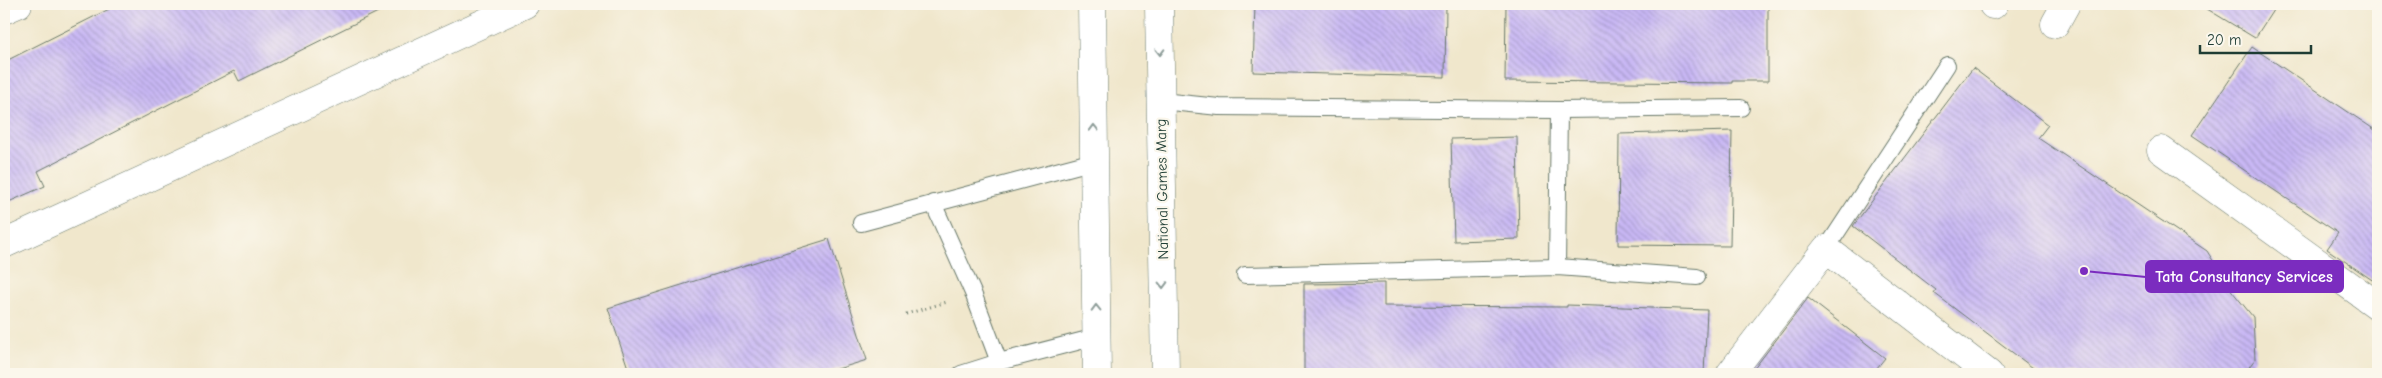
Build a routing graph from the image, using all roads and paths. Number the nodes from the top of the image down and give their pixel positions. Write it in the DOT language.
graph roads {
  1 [pos="18,4"];
  2 [pos="526,4"];
  3 [pos="1092,4"];
  4 [pos="1160,4"];
  5 [pos="4,10"];
  6 [pos="1947,65"];
  7 [pos="1161,101"];
  8 [pos="1741,108"];
  9 [pos="1559,110"];
  10 [pos="2161,150"];
  11 [pos="1094,161"];
  12 [pos="933,203"];
  13 [pos="860,223"];
  14 [pos="4,244"];
  15 [pos="1826,249"];
  16 [pos="1557,267"];
  17 [pos="1245,275"];
  18 [pos="1697,277"];
  19 [pos="974,293"];
  20 [pos="2378,306"];
  21 [pos="906,314"];
  22 [pos="1096,337"];
  23 [pos="999,362"];
  24 [pos="961,374"];
  25 [pos="1097,374"];
  26 [pos="1165,374"];
  27 [pos="1730,374"];
  28 [pos="1989,374"];
  1 -- 5 [label="street"];
  2 -- 14 [label="street"];
  11 -- 3 [label="street, one-way"];
  4 -- 7 [label="street, National Games Marg, one-way"];
  6 -- 15 [label="lane"];
  7 -- 9 [label="lane"];
  7 -- 26 [label="street, National Games Marg, one-way"];
  8 -- 9 [label="lane"];
  9 -- 16 [label="lane"];
  10 -- 20 [label="street"];
  11 -- 12 [label="lane"];
  22 -- 11 [label="street, one-way"];
  12 -- 13 [label="lane"];
  12 -- 19 [label="lane"];
  15 -- 27 [label="street"];
  15 -- 28 [label="street"];
  16 -- 17 [label="lane"];
  16 -- 18 [label="lane"];
  19 -- 21 [label="path"];
  19 -- 23 [label="lane"];
  22 -- 23 [label="lane"];
  22 -- 25 [label="street"];
  23 -- 24 [label="lane"];
}
